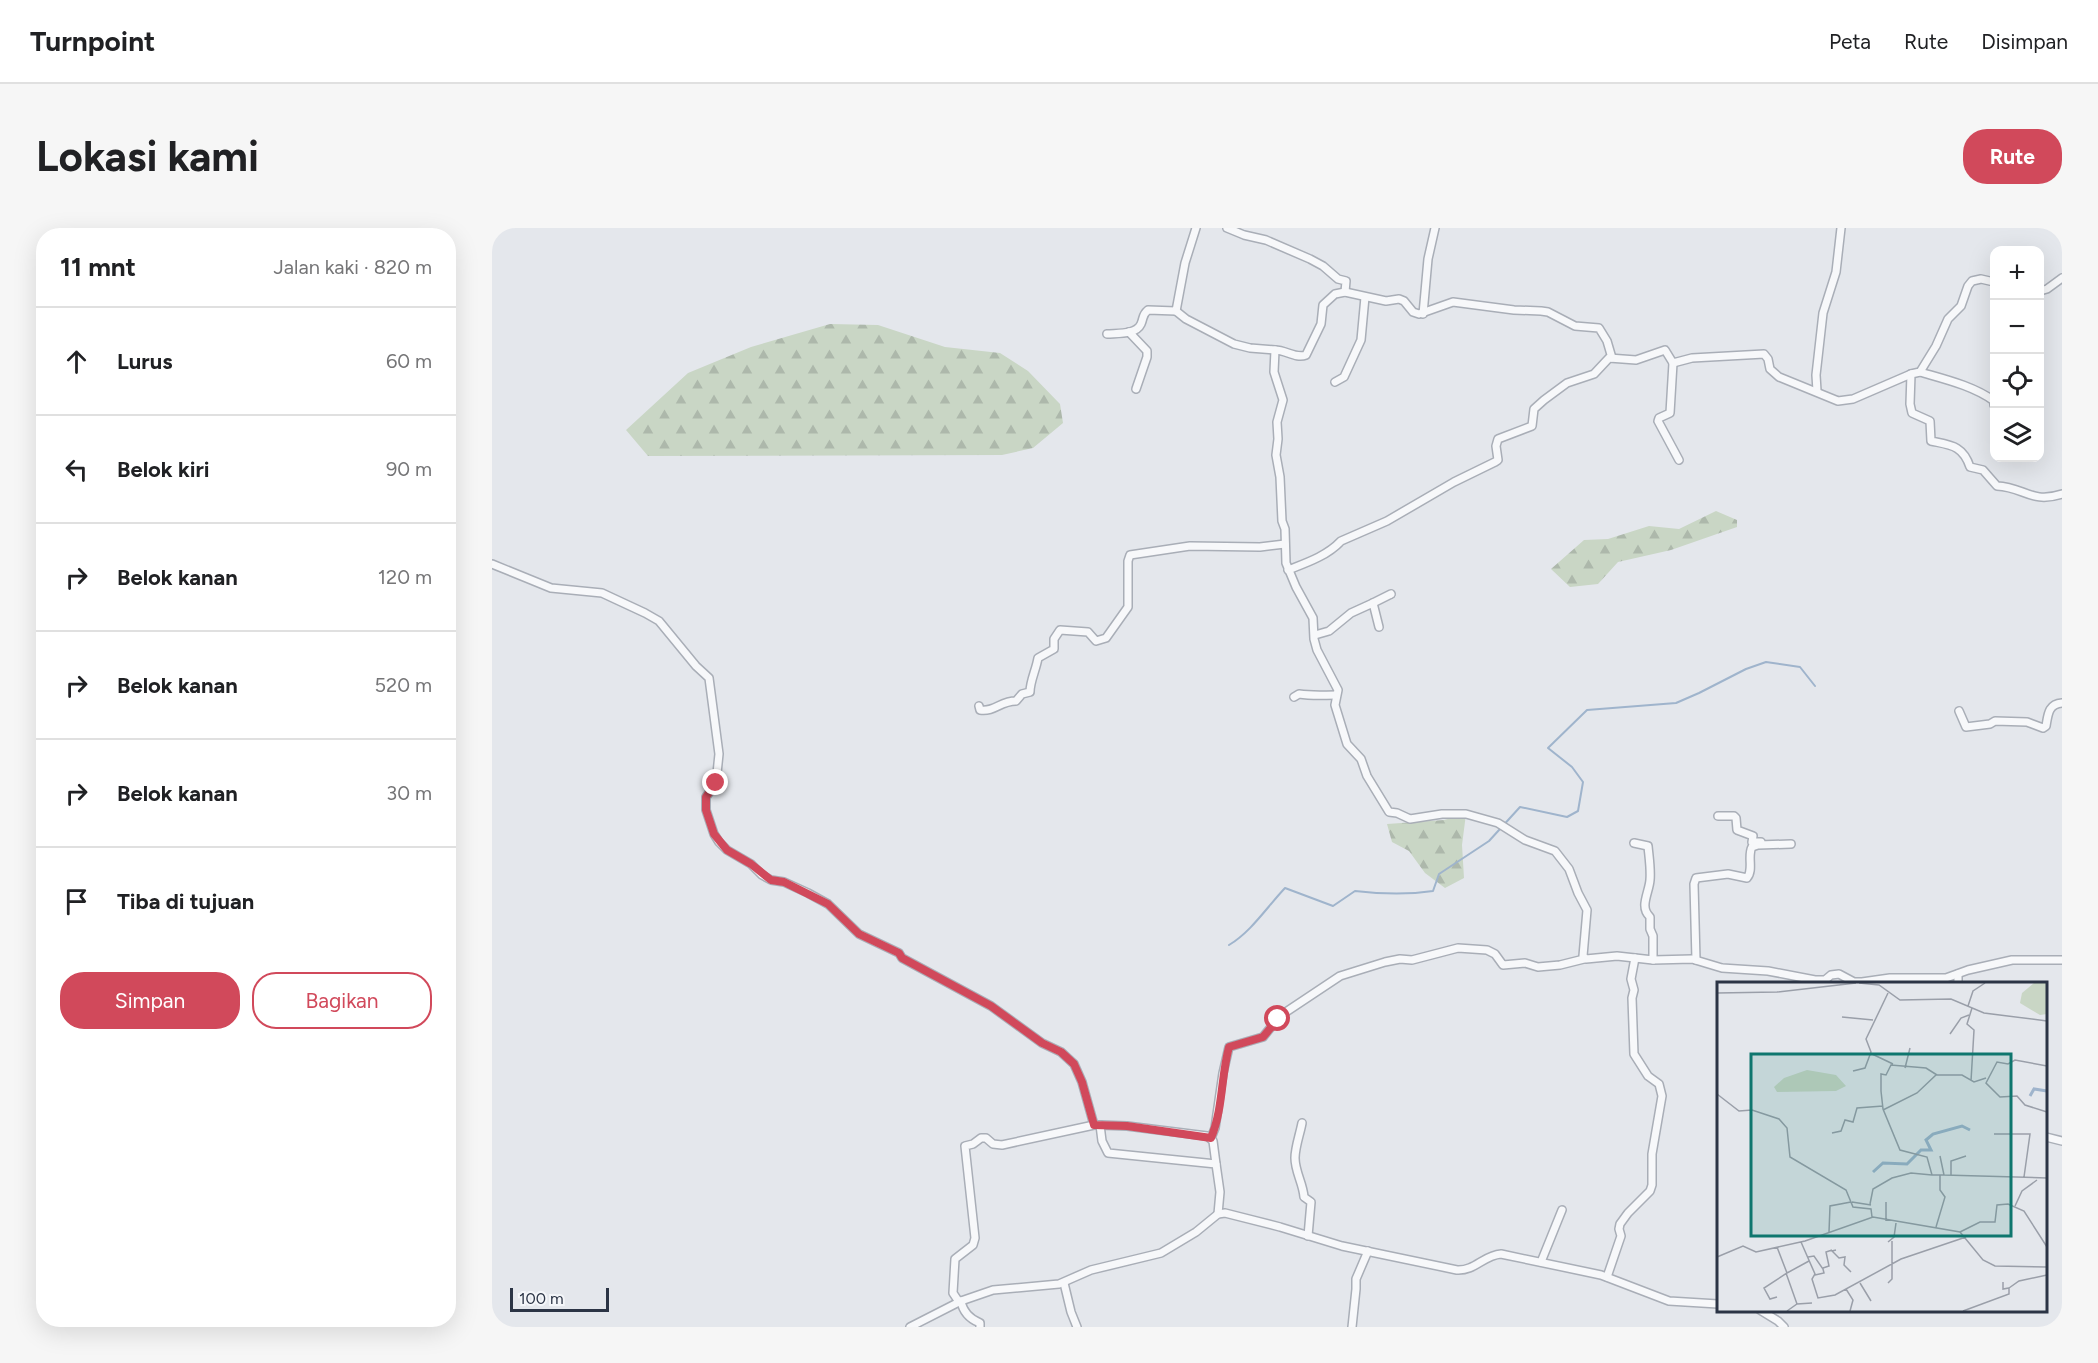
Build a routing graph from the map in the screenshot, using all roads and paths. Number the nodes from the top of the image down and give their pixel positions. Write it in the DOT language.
graph roads {
  1 [pos="1196,228"];
  2 [pos="1227,228"];
  3 [pos="1435,228"];
  4 [pos="1841,228"];
  5 [pos="2062,278"];
  6 [pos="1990,281"];
  7 [pos="2044,290"];
  8 [pos="1345,292"];
  9 [pos="1365,297"];
  10 [pos="1176,311"];
  11 [pos="1423,314"];
  12 [pos="1129,332"];
  13 [pos="1107,334"];
  14 [pos="1275,350"];
  15 [pos="1612,358"];
  16 [pos="1673,363"];
  17 [pos="1920,372"];
  18 [pos="1911,374"];
  19 [pos="1335,382"];
  20 [pos="1136,389"];
  21 [pos="1817,391"];
  22 [pos="1990,398"];
  23 [pos="1679,460"];
  24 [pos="2062,494"];
  25 [pos="1285,544"];
  26 [pos="492,564"];
  27 [pos="1288,570"];
  28 [pos="1391,594"];
  29 [pos="1373,603"];
  30 [pos="1379,627"];
  31 [pos="1315,636"];
  32 [pos="1336,695"];
  33 [pos="1294,697"];
  34 [pos="2062,703"];
  35 [pos="979,706"];
  36 [pos="1959,711"];
  37 [pos="1718,816"];
  38 [pos="1634,843"];
  39 [pos="1635,958"];
  40 [pos="1584,959"];
  41 [pos="1653,960"];
  42 [pos="1696,960"];
  43 [pos="2062,960"];
  44 [pos="1958,974"];
  45 [pos="1958,982"];
  46 [pos="1302,1123"];
  47 [pos="1097,1125"];
  48 [pos="2047,1137"];
  49 [pos="1211,1138"];
  50 [pos="2062,1141"];
  51 [pos="1216,1164"];
  52 [pos="1562,1210"];
  53 [pos="1218,1214"];
  54 [pos="1308,1236"];
  55 [pos="1368,1251"];
  56 [pos="1541,1262"];
  57 [pos="1607,1277"];
  58 [pos="1064,1283"];
  59 [pos="960,1301"];
  60 [pos="1717,1304"];
  61 [pos="1762,1312"];
  62 [pos="910,1327"];
  63 [pos="980,1327"];
  64 [pos="1077,1327"];
  65 [pos="1352,1327"];
  66 [pos="1784,1327"];
  1 -- 10 [label="street"];
  2 -- 8 [label="street"];
  3 -- 11 [label="street"];
  4 -- 21 [label="street"];
  5 -- 7 [label="street"];
  6 -- 17 [label="street"];
  8 -- 9 [label="street"];
  8 -- 14 [label="street"];
  9 -- 11 [label="street"];
  9 -- 19 [label="street"];
  10 -- 12 [label="street"];
  10 -- 14 [label="street"];
  11 -- 15 [label="street"];
  12 -- 13 [label="street"];
  12 -- 20 [label="street"];
  14 -- 25 [label="street"];
  15 -- 16 [label="street"];
  15 -- 27 [label="street"];
  16 -- 21 [label="street"];
  16 -- 23 [label="street"];
  17 -- 18 [label="street"];
  17 -- 22 [label="street"];
  18 -- 21 [label="street"];
  18 -- 24 [label="street"];
  25 -- 27 [label="street"];
  25 -- 35 [label="street"];
  26 -- 47 [label="street"];
  27 -- 31 [label="street"];
  28 -- 29 [label="street"];
  29 -- 30 [label="street"];
  29 -- 31 [label="street"];
  31 -- 32 [label="street"];
  32 -- 33 [label="street"];
  32 -- 40 [label="street"];
  34 -- 36 [label="street"];
  37 -- 42 [label="street"];
  38 -- 41 [label="street"];
  39 -- 40 [label="street"];
  39 -- 41 [label="street"];
  39 -- 57 [label="street"];
  40 -- 49 [label="street"];
  41 -- 42 [label="street"];
  42 -- 44 [label="street"];
  43 -- 44 [label="street"];
  44 -- 45 [label="street"];
  46 -- 54 [label="street"];
  47 -- 49 [label="street"];
  47 -- 51 [label="street"];
  47 -- 59 [label="street"];
  48 -- 50 [label="street"];
  49 -- 51 [label="street"];
  51 -- 53 [label="street"];
  52 -- 56 [label="street"];
  53 -- 54 [label="street"];
  53 -- 58 [label="street"];
  54 -- 55 [label="street"];
  55 -- 56 [label="street"];
  55 -- 65 [label="street"];
  56 -- 57 [label="street"];
  57 -- 60 [label="street"];
  58 -- 59 [label="street"];
  58 -- 64 [label="street"];
  59 -- 62 [label="street"];
  59 -- 63 [label="street"];
  61 -- 66 [label="street"];
}
